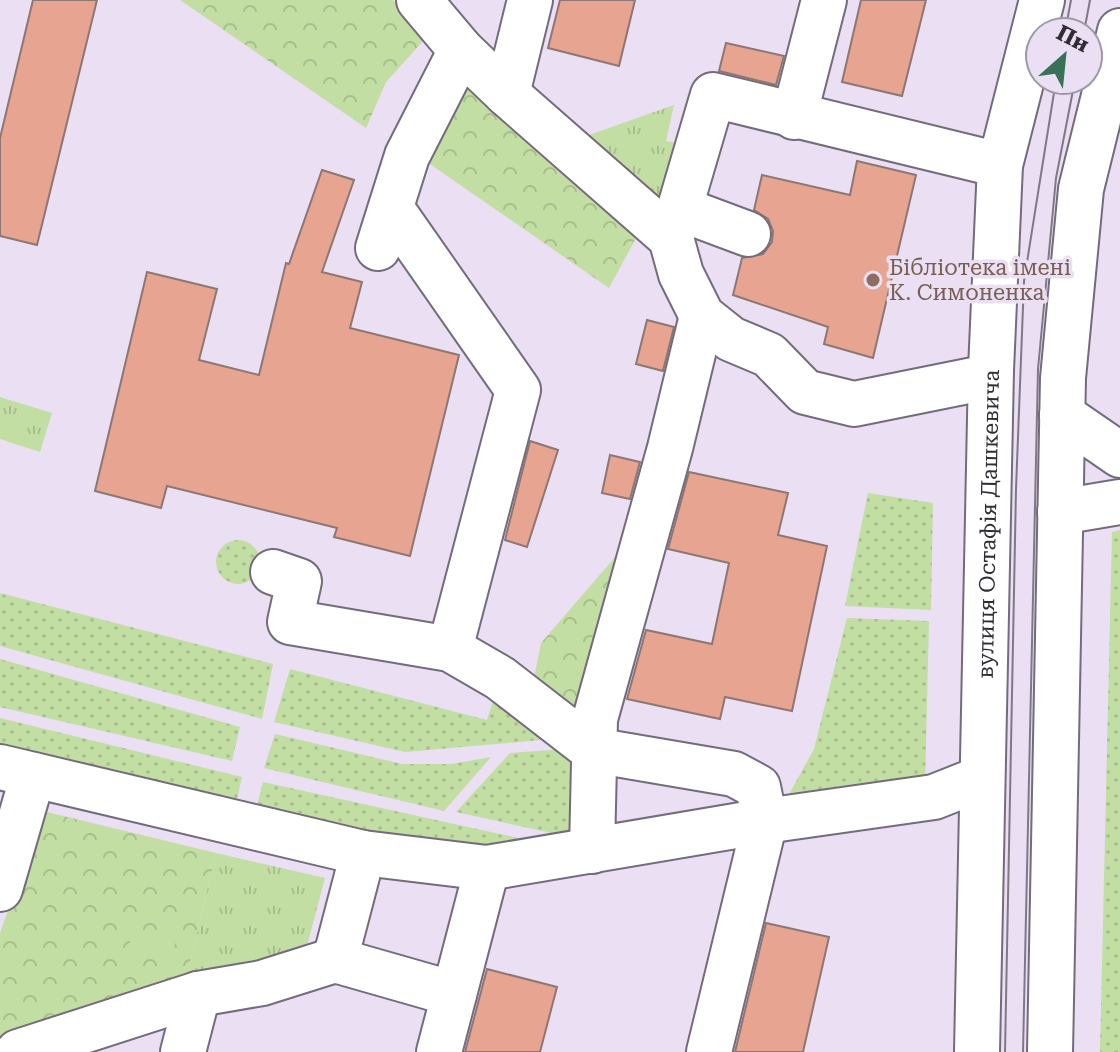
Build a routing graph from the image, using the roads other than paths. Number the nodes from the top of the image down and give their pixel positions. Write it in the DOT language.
graph roads {
  1 [pos="419,0"];
  2 [pos="530,0"];
  3 [pos="824,0"];
  4 [pos="1042,0"];
  5 [pos="1120,31"];
  6 [pos="461,50"];
  7 [pos="507,94"];
  8 [pos="794,117"];
  9 [pos="1000,165"];
  10 [pos="676,223"];
  11 [pos="748,234"];
  12 [pos="702,316"];
  13 [pos="991,370"];
  14 [pos="1062,415"];
  15 [pos="1120,455"];
  16 [pos="1120,502"];
  17 [pos="1060,512"];
  18 [pos="273,572"];
  19 [pos="450,649"];
  20 [pos="593,750"];
  21 [pos="16,771"];
  22 [pos="982,778"];
  23 [pos="765,821"];
  24 [pos="592,851"];
  25 [pos="363,853"];
  26 [pos="487,868"];
  27 [pos="0,889"];
  28 [pos="335,960"];
  29 [pos="198,994"];
  30 [pos="454,994"];
  31 [pos="18,1052"];
  32 [pos="183,1052"];
  33 [pos="439,1052"];
  34 [pos="709,1052"];
  35 [pos="977,1052"];
  36 [pos="1050,1052"];
  1 -- 6 [label="street"];
  2 -- 7 [label="street"];
  3 -- 8 [label="street"];
  4 -- 9 [label="street, вулиця Остафія Дашкевича"];
  5 -- 14 [label="street"];
  6 -- 7 [label="street"];
  6 -- 19 [label="street"];
  7 -- 10 [label="street"];
  8 -- 9 [label="street"];
  8 -- 10 [label="street"];
  9 -- 13 [label="street, вулиця Остафія Дашкевича"];
  10 -- 11 [label="street"];
  10 -- 12 [label="street"];
  12 -- 13 [label="street"];
  12 -- 20 [label="street"];
  13 -- 22 [label="street, вулиця Остафія Дашкевича"];
  14 -- 15 [label="street"];
  14 -- 17 [label="street"];
  16 -- 17 [label="street"];
  17 -- 36 [label="street"];
  18 -- 19 [label="street"];
  19 -- 20 [label="street"];
  20 -- 23 [label="street"];
  20 -- 24 [label="street"];
  21 -- 25 [label="street"];
  21 -- 27 [label="street"];
  22 -- 23 [label="street"];
  22 -- 35 [label="street, вулиця Остафія Дашкевича"];
  23 -- 24 [label="street"];
  23 -- 34 [label="street"];
  24 -- 26 [label="street"];
  25 -- 26 [label="street"];
  25 -- 28 [label="street"];
  26 -- 30 [label="street"];
  28 -- 29 [label="street"];
  28 -- 30 [label="street"];
  29 -- 31 [label="street"];
  29 -- 32 [label="street"];
  30 -- 33 [label="street"];
}
